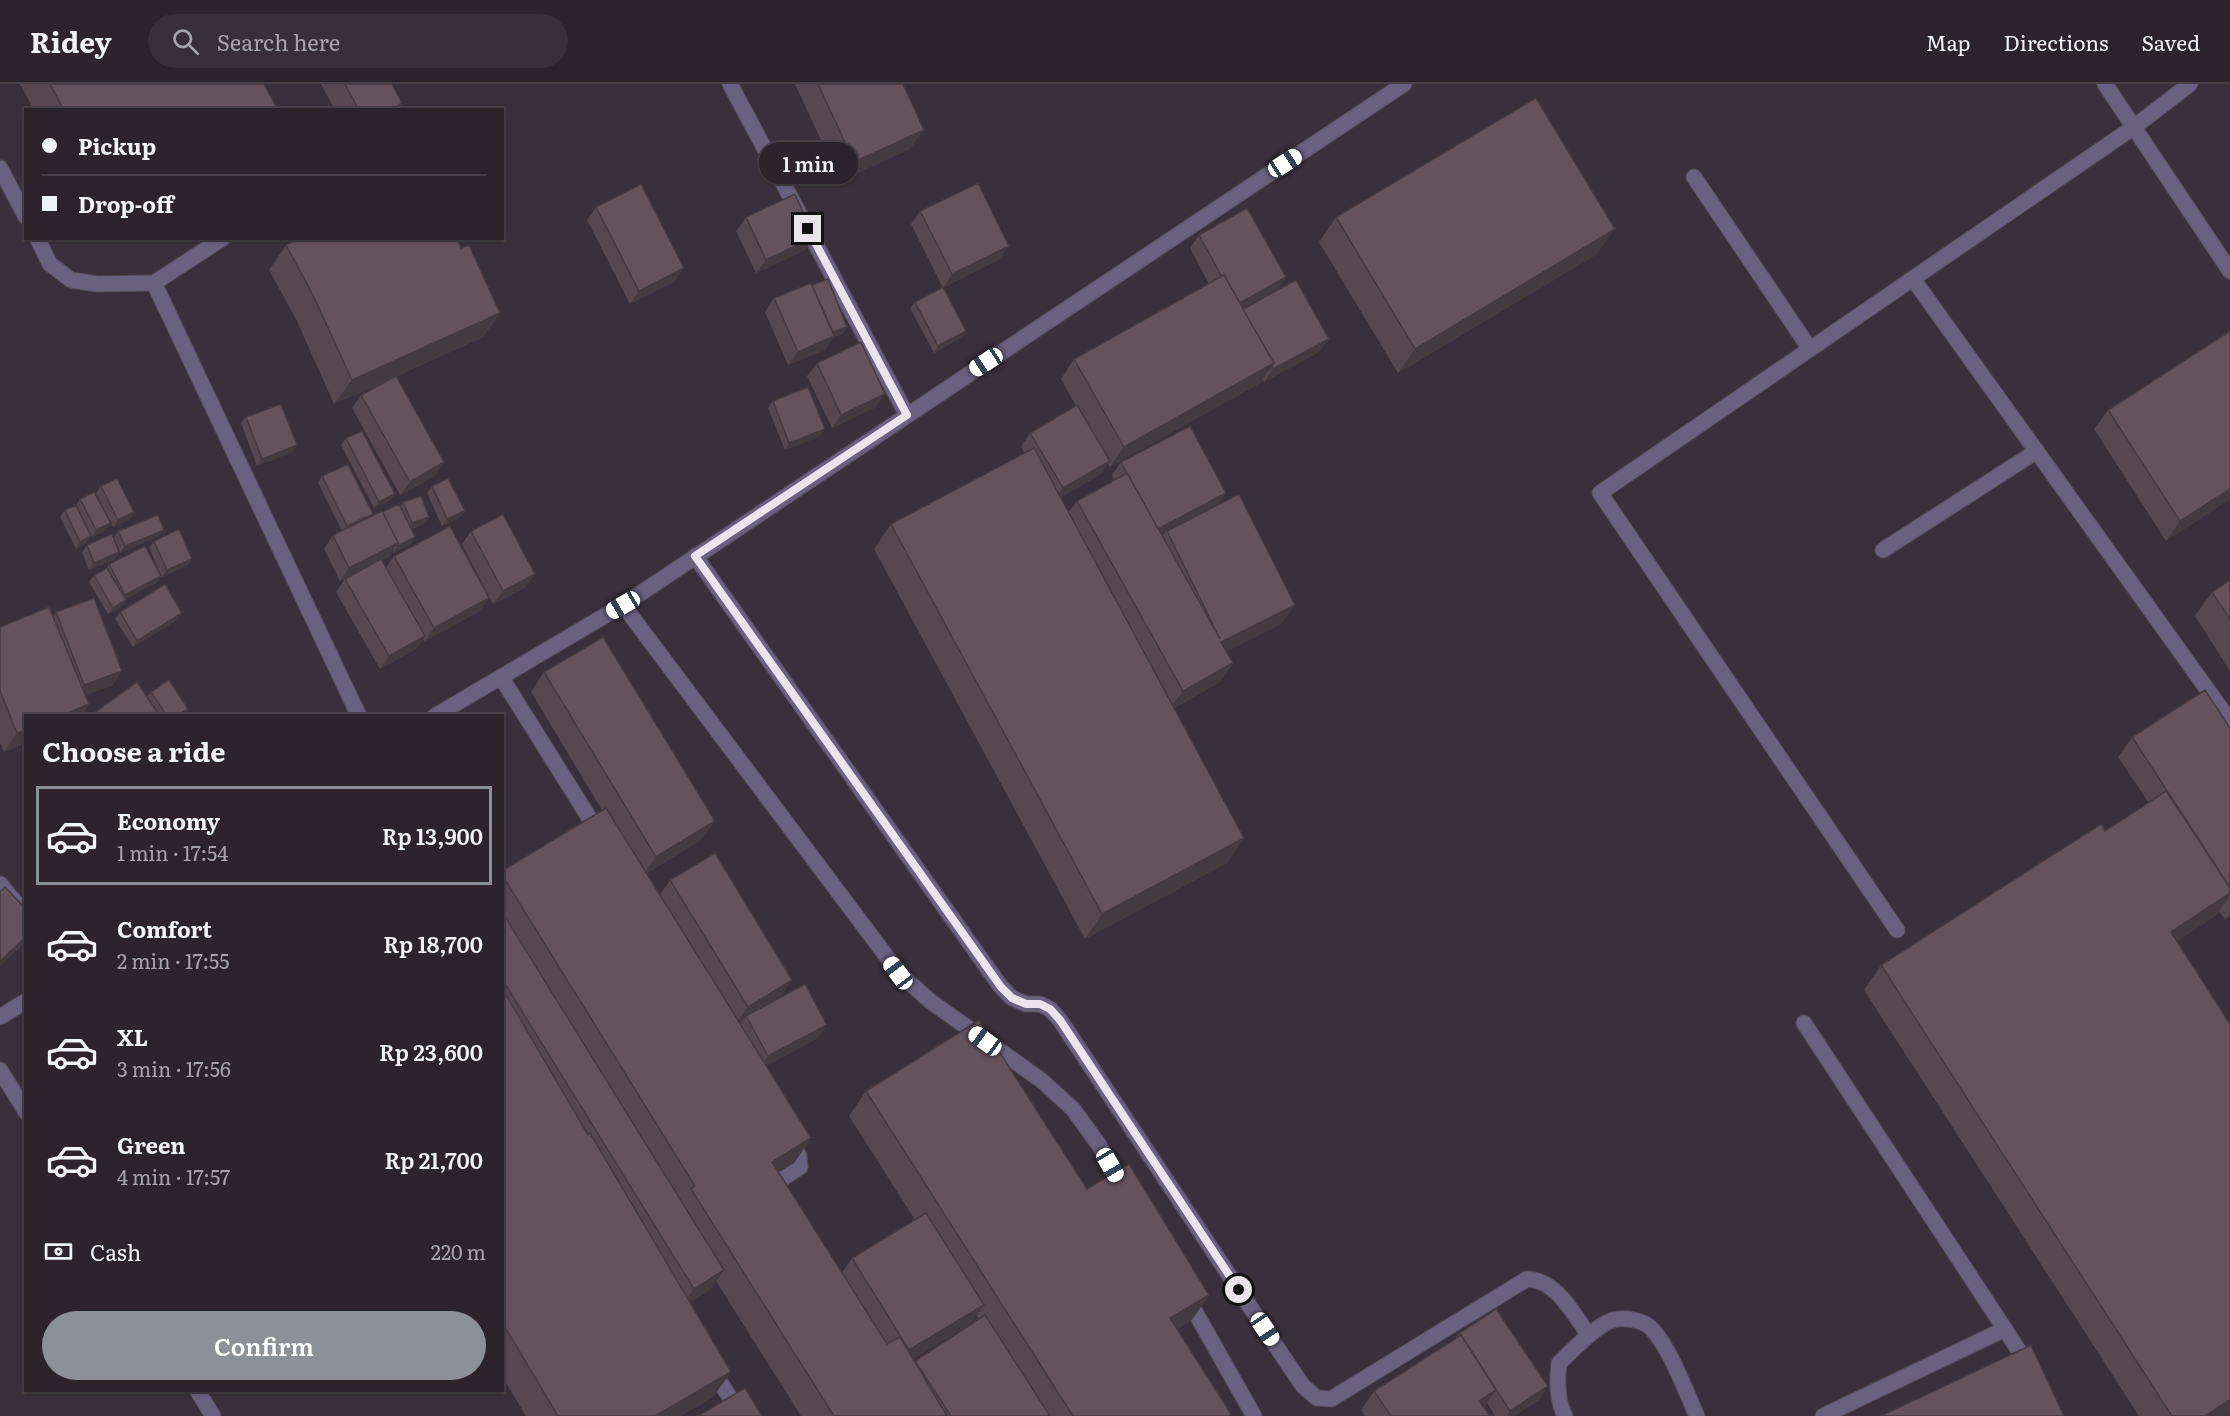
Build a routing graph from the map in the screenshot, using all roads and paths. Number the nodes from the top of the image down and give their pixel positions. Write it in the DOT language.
graph roads {
  1 [pos="730,84"];
  2 [pos="1404,84"];
  3 [pos="2105,84"];
  4 [pos="2190,84"];
  5 [pos="2134,127"];
  6 [pos="0,168"];
  7 [pos="1695,177"];
  8 [pos="24,213"];
  9 [pos="38,240"];
  10 [pos="220,240"];
  11 [pos="2230,271"];
  12 [pos="1913,279"];
  13 [pos="154,283"];
  14 [pos="1810,349"];
  15 [pos="907,415"];
  16 [pos="2037,451"];
  17 [pos="1883,550"];
  18 [pos="695,556"];
  19 [pos="623,605"];
  20 [pos="501,677"];
  21 [pos="358,714"];
  22 [pos="438,714"];
  23 [pos="2230,721"];
  24 [pos="609,849"];
  25 [pos="0,884"];
  26 [pos="24,913"];
  27 [pos="1897,930"];
  28 [pos="24,1002"];
  29 [pos="0,1017"];
  30 [pos="1804,1023"];
  31 [pos="0,1071"];
  32 [pos="24,1109"];
  33 [pos="780,1123"];
  34 [pos="770,1203"];
  35 [pos="1134,1206"];
  36 [pos="1181,1287"];
  37 [pos="2005,1329"];
  38 [pos="1589,1335"];
  39 [pos="703,1356"];
  40 [pos="2036,1377"];
  41 [pos="198,1392"];
  42 [pos="213,1416"];
  43 [pos="742,1416"];
  44 [pos="1254,1416"];
  45 [pos="1564,1416"];
  46 [pos="1697,1416"];
  47 [pos="1823,1416"];
  1 -- 15 [label="street"];
  2 -- 15 [label="street"];
  3 -- 5 [label="street"];
  4 -- 5 [label="street"];
  5 -- 11 [label="street"];
  5 -- 12 [label="street"];
  6 -- 8 [label="street"];
  7 -- 14 [label="street"];
  9 -- 13 [label="street"];
  10 -- 13 [label="street"];
  12 -- 14 [label="street"];
  12 -- 16 [label="street"];
  13 -- 21 [label="street"];
  14 -- 27 [label="street"];
  15 -- 18 [label="street"];
  16 -- 17 [label="street"];
  16 -- 23 [label="street"];
  18 -- 19 [label="street"];
  18 -- 38 [label="street"];
  19 -- 20 [label="street"];
  19 -- 35 [label="street"];
  20 -- 22 [label="street"];
  20 -- 24 [label="street"];
  25 -- 26 [label="street"];
  28 -- 29 [label="street"];
  30 -- 37 [label="street"];
  31 -- 32 [label="street"];
  33 -- 34 [label="street"];
  36 -- 44 [label="street"];
  37 -- 40 [label="street"];
  37 -- 47 [label="street"];
  38 -- 45 [label="street"];
  38 -- 46 [label="street"];
  39 -- 43 [label="street"];
  41 -- 42 [label="street"];
}
